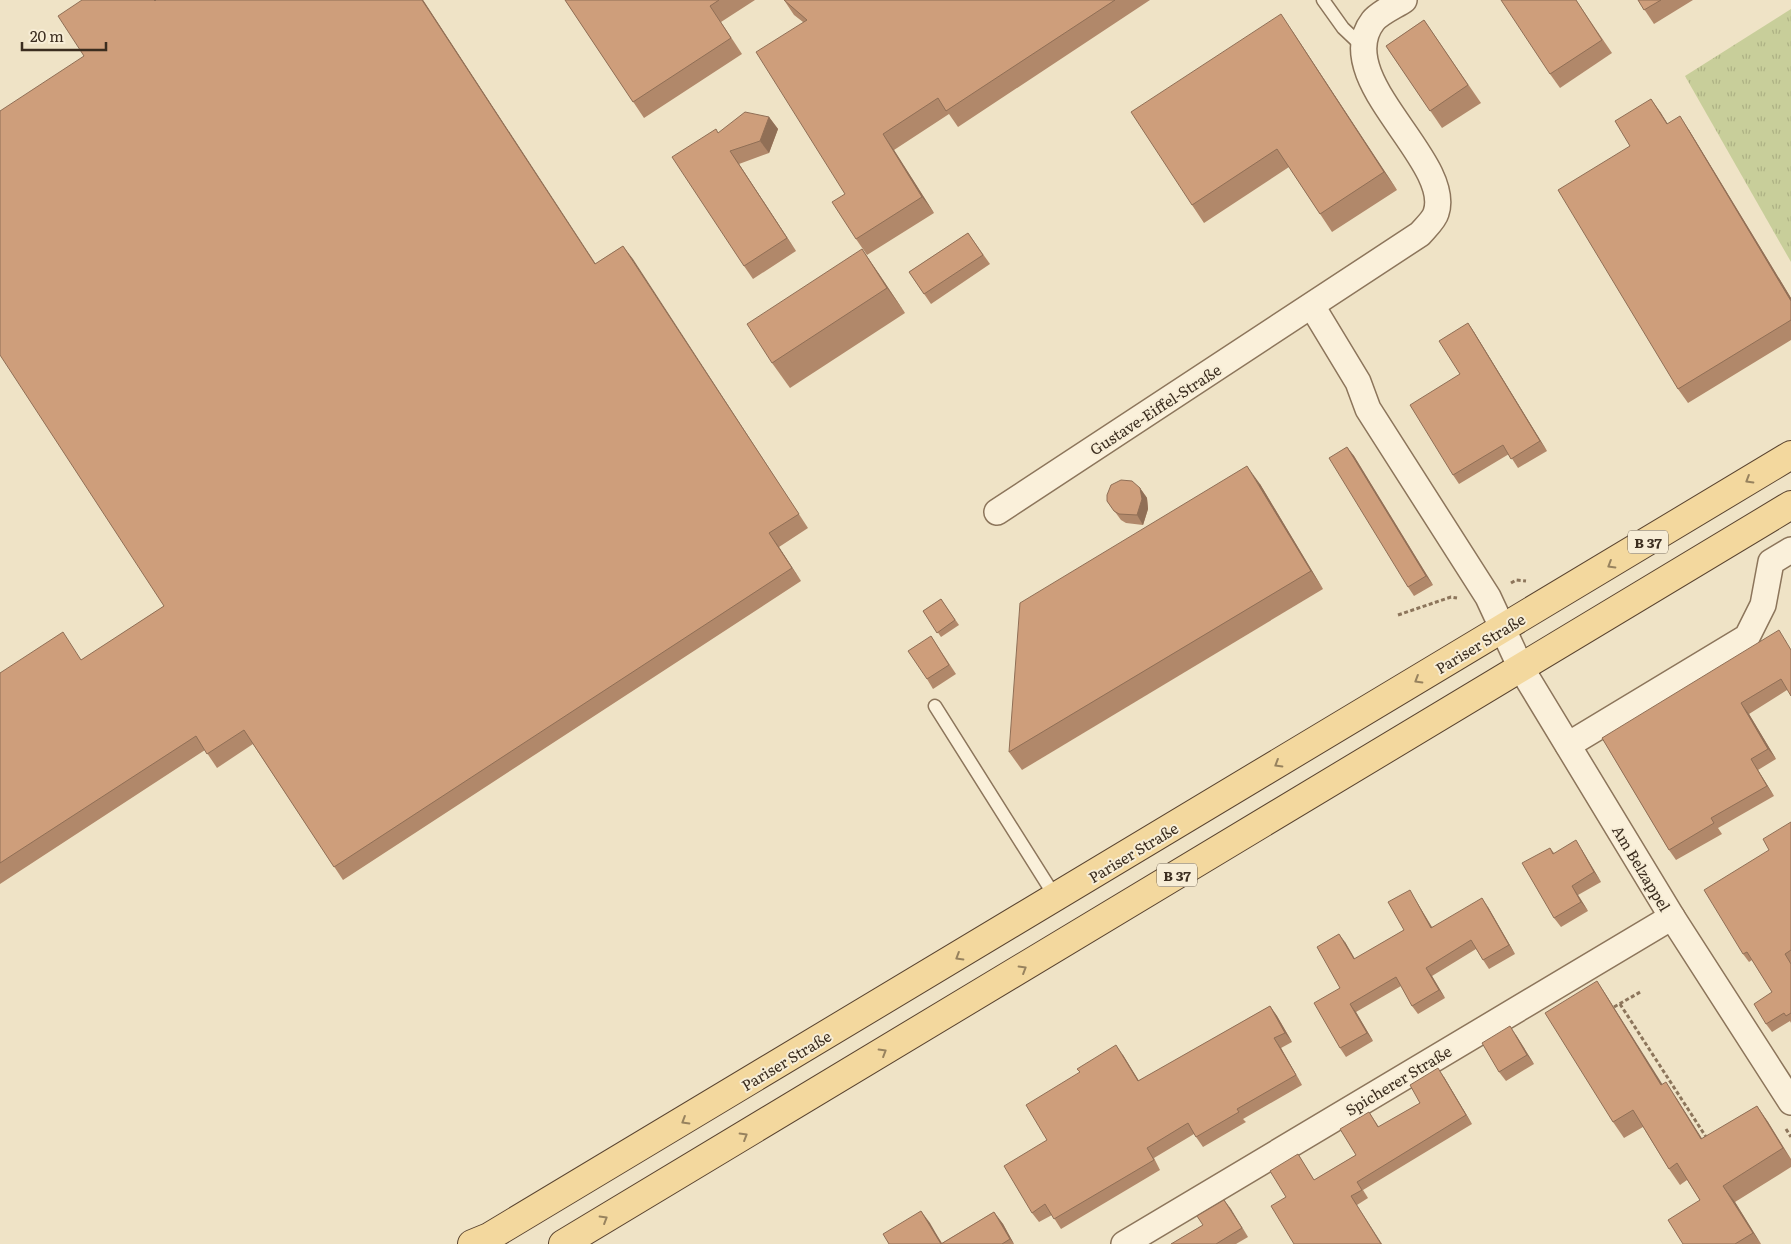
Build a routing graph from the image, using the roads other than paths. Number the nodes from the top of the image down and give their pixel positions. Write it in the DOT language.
graph roads {
  1 [pos="1323,0"];
  2 [pos="1404,0"];
  3 [pos="1362,46"];
  4 [pos="1312,306"];
  5 [pos="1791,455"];
  6 [pos="1791,505"];
  7 [pos="997,512"];
  8 [pos="1791,550"];
  9 [pos="1504,628"];
  10 [pos="1521,668"];
  11 [pos="935,706"];
  12 [pos="1568,745"];
  13 [pos="1056,898"];
  14 [pos="1672,917"];
  15 [pos="1786,1096"];
  16 [pos="472,1244"];
  17 [pos="562,1244"];
  18 [pos="1124,1244"];
  1 -- 3 [label="lane"];
  2 -- 3 [label="street"];
  3 -- 4 [label="street, Gustave-Eiffel-Straße"];
  4 -- 7 [label="street, Gustave-Eiffel-Straße"];
  4 -- 9 [label="street"];
  5 -- 9 [label="main road, Pariser Straße / B 37, one-way"];
  6 -- 10 [label="main road, B 37"];
  8 -- 12 [label="street"];
  9 -- 10 [label="street, Am Belzappel"];
  9 -- 13 [label="main road, Pariser Straße / B 37, one-way"];
  10 -- 12 [label="street, Am Belzappel"];
  17 -- 10 [label="main road, B 37, one-way"];
  11 -- 13 [label="lane"];
  12 -- 14 [label="street, Am Belzappel"];
  13 -- 16 [label="main road, Pariser Straße / B 37, one-way"];
  14 -- 15 [label="street, Am Belzappel"];
  14 -- 18 [label="street, Spicherer Straße"];
}
